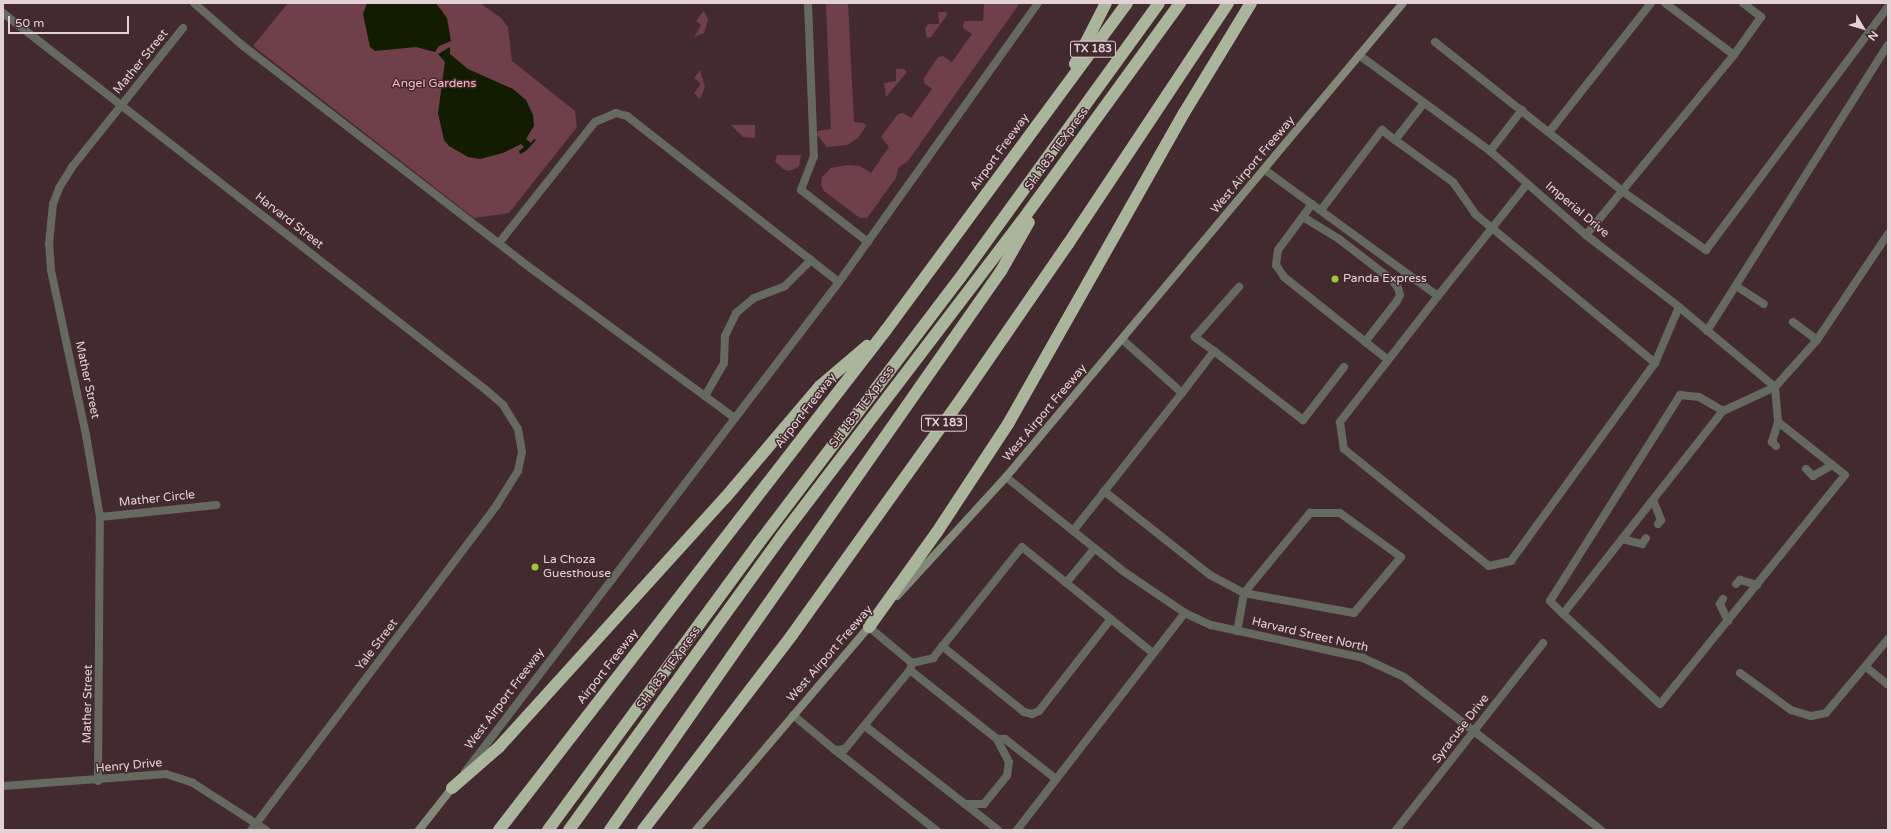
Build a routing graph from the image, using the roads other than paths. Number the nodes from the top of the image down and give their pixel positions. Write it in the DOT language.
graph roads {
  1 [pos="194,3"];
  2 [pos="808,3"];
  3 [pos="1038,3"];
  4 [pos="1106,3"];
  5 [pos="1127,3"];
  6 [pos="1159,3"];
  7 [pos="1180,3"];
  8 [pos="1228,3"];
  9 [pos="1251,3"];
  10 [pos="1403,3"];
  11 [pos="1651,3"];
  12 [pos="1665,3"];
  13 [pos="1743,3"];
  14 [pos="1888,7"];
  15 [pos="3,13"];
  16 [pos="183,28"];
  17 [pos="1435,42"];
  18 [pos="1888,45"];
  19 [pos="1359,55"];
  20 [pos="1734,55"];
  21 [pos="1058,95"];
  22 [pos="1424,103"];
  23 [pos="121,105"];
  24 [pos="1522,110"];
  25 [pos="1550,131"];
  26 [pos="1395,140"];
  27 [pos="1490,151"];
  28 [pos="1265,170"];
  29 [pos="1058,171"];
  30 [pos="1527,184"];
  31 [pos="1622,191"];
  32 [pos="1312,204"];
  33 [pos="1321,210"];
  34 [pos="1303,216"];
  35 [pos="1493,230"];
  36 [pos="1888,234"];
  37 [pos="1586,235"];
  38 [pos="868,242"];
  39 [pos="498,243"];
  40 [pos="811,260"];
  41 [pos="839,282"];
  42 [pos="1736,286"];
  43 [pos="1239,287"];
  44 [pos="1438,296"];
  45 [pos="1764,304"];
  46 [pos="1679,307"];
  47 [pos="1793,322"];
  48 [pos="886,330"];
  49 [pos="1707,331"];
  50 [pos="1123,340"];
  51 [pos="1817,340"];
  52 [pos="1365,342"];
  53 [pos="1214,351"];
  54 [pos="1388,360"];
  55 [pos="1655,363"];
  56 [pos="1344,367"];
  57 [pos="1775,387"];
  58 [pos="1182,393"];
  59 [pos="705,396"];
  60 [pos="1723,411"];
  61 [pos="735,418"];
  62 [pos="1778,422"];
  63 [pos="1776,446"];
  64 [pos="1832,465"];
  65 [pos="1806,470"];
  66 [pos="518,471"];
  67 [pos="1006,477"];
  68 [pos="1104,491"];
  69 [pos="1653,500"];
  70 [pos="216,505"];
  71 [pos="100,517"];
  72 [pos="1658,524"];
  73 [pos="1073,531"];
  74 [pos="1646,538"];
  75 [pos="1622,539"];
  76 [pos="1095,548"];
  77 [pos="1066,583"];
  78 [pos="1736,584"];
  79 [pos="1757,585"];
  80 [pos="1244,593"];
  81 [pos="1723,599"];
  82 [pos="1185,613"];
  83 [pos="1563,614"];
  84 [pos="1111,619"];
  85 [pos="1728,621"];
  86 [pos="868,627"];
  87 [pos="1237,631"];
  88 [pos="1888,639"];
  89 [pos="1543,643"];
  90 [pos="942,646"];
  91 [pos="1154,653"];
  92 [pos="911,667"];
  93 [pos="1866,667"];
  94 [pos="1740,673"];
  95 [pos="1888,685"];
  96 [pos="793,715"];
  97 [pos="865,726"];
  98 [pos="1475,730"];
  99 [pos="997,738"];
  100 [pos="835,750"];
  101 [pos="1056,779"];
  102 [pos="98,781"];
  103 [pos="3,786"];
  104 [pos="452,788"];
  105 [pos="965,804"];
  106 [pos="256,823"];
  107 [pos="251,830"];
  108 [pos="266,830"];
  109 [pos="419,830"];
  110 [pos="499,830"];
  111 [pos="548,830"];
  112 [pos="569,830"];
  113 [pos="610,830"];
  114 [pos="643,830"];
  115 [pos="696,830"];
  116 [pos="936,830"];
  117 [pos="998,830"];
  118 [pos="1017,830"];
  119 [pos="1396,830"];
  120 [pos="1601,830"];
  1 -- 39 [label="street"];
  2 -- 38 [label="street"];
  3 -- 38 [label="street, West Airport Freeway"];
  4 -- 21 [label="highway"];
  5 -- 21 [label="highway, Airport Freeway / TX 183"];
  6 -- 111 [label="highway, SH 183 TEXpress"];
  7 -- 29 [label="highway, SH 183 TEXpress"];
  8 -- 114 [label="highway, TX 183"];
  9 -- 86 [label="highway"];
  10 -- 19 [label="main road, West Airport Freeway"];
  11 -- 25 [label="street"];
  12 -- 20 [label="street"];
  13 -- 20 [label="street"];
  14 -- 31 [label="street"];
  15 -- 23 [label="street, Harvard Street"];
  16 -- 23 [label="street, Mather Street"];
  17 -- 24 [label="street"];
  18 -- 42 [label="street"];
  19 -- 22 [label="street, Imperial Drive"];
  19 -- 28 [label="main road, West Airport Freeway"];
  20 -- 31 [label="street"];
  21 -- 48 [label="highway, Airport Freeway / TX 183"];
  22 -- 26 [label="street"];
  22 -- 27 [label="street, Imperial Drive"];
  23 -- 66 [label="street, Harvard Street"];
  23 -- 71 [label="street, Mather Street"];
  24 -- 25 [label="street"];
  24 -- 27 [label="street"];
  25 -- 31 [label="street"];
  26 -- 33 [label="street"];
  26 -- 35 [label="street"];
  27 -- 30 [label="street, Imperial Drive"];
  28 -- 32 [label="street"];
  28 -- 50 [label="main road, West Airport Freeway"];
  29 -- 112 [label="highway, SH 183 TEXpress"];
  29 -- 113 [label="highway"];
  30 -- 35 [label="street"];
  30 -- 37 [label="street, Imperial Drive"];
  31 -- 37 [label="street"];
  32 -- 33 [label="street"];
  32 -- 34 [label="street"];
  33 -- 44 [label="street"];
  34 -- 52 [label="street"];
  34 -- 52 [label="street"];
  35 -- 44 [label="street"];
  35 -- 55 [label="street"];
  36 -- 51 [label="street"];
  37 -- 46 [label="street, Imperial Drive"];
  38 -- 41 [label="street, West Airport Freeway"];
  39 -- 40 [label="street"];
  39 -- 59 [label="street"];
  40 -- 41 [label="street"];
  40 -- 59 [label="street"];
  41 -- 61 [label="street, West Airport Freeway"];
  42 -- 45 [label="street"];
  42 -- 49 [label="street"];
  43 -- 53 [label="street"];
  44 -- 54 [label="street"];
  46 -- 49 [label="street, Imperial Drive"];
  46 -- 55 [label="street"];
  47 -- 51 [label="street"];
  48 -- 104 [label="highway"];
  48 -- 110 [label="highway, Airport Freeway / TX 183"];
  49 -- 57 [label="street, Imperial Drive"];
  50 -- 58 [label="street"];
  50 -- 67 [label="main road, West Airport Freeway"];
  51 -- 57 [label="street"];
  52 -- 54 [label="street"];
  53 -- 56 [label="street"];
  53 -- 58 [label="street"];
  54 -- 55 [label="street"];
  57 -- 60 [label="street"];
  57 -- 62 [label="street"];
  58 -- 68 [label="street"];
  59 -- 61 [label="street"];
  60 -- 69 [label="street"];
  60 -- 83 [label="street"];
  61 -- 104 [label="street, West Airport Freeway"];
  62 -- 63 [label="street"];
  62 -- 64 [label="street"];
  64 -- 65 [label="street"];
  64 -- 79 [label="street"];
  66 -- 106 [label="street, Yale Street"];
  67 -- 73 [label="street, Harvard Street North"];
  67 -- 86 [label="main road, West Airport Freeway"];
  68 -- 73 [label="street"];
  68 -- 80 [label="street"];
  69 -- 72 [label="street"];
  69 -- 75 [label="street"];
  70 -- 71 [label="street, Mather Circle"];
  71 -- 102 [label="street, Mather Street"];
  73 -- 76 [label="street, Harvard Street North"];
  74 -- 75 [label="street"];
  75 -- 83 [label="street"];
  76 -- 77 [label="street"];
  76 -- 82 [label="street, Harvard Street North"];
  77 -- 84 [label="street"];
  77 -- 90 [label="street"];
  78 -- 79 [label="street"];
  79 -- 85 [label="street"];
  80 -- 80 [label="street"];
  80 -- 87 [label="street"];
  81 -- 85 [label="street"];
  82 -- 87 [label="street, Harvard Street North"];
  82 -- 91 [label="street"];
  83 -- 85 [label="street"];
  84 -- 90 [label="street"];
  84 -- 91 [label="street"];
  86 -- 92 [label="street"];
  86 -- 96 [label="main road, West Airport Freeway"];
  87 -- 98 [label="street, Harvard Street North"];
  88 -- 93 [label="street"];
  89 -- 98 [label="street, Syracuse Drive"];
  90 -- 92 [label="street"];
  91 -- 101 [label="street"];
  92 -- 97 [label="street"];
  92 -- 99 [label="street"];
  93 -- 94 [label="street"];
  93 -- 95 [label="street"];
  96 -- 100 [label="street"];
  96 -- 115 [label="main road, West Airport Freeway"];
  97 -- 100 [label="street"];
  97 -- 105 [label="street"];
  98 -- 119 [label="street, Syracuse Drive"];
  98 -- 120 [label="street, Harvard Street North"];
  99 -- 101 [label="street"];
  99 -- 105 [label="street"];
  100 -- 116 [label="street"];
  101 -- 118 [label="street"];
  102 -- 103 [label="street, Henry Drive"];
  102 -- 106 [label="street, Henry Drive"];
  104 -- 109 [label="main road, West Airport Freeway"];
  105 -- 117 [label="street"];
  106 -- 107 [label="street, Yale Street"];
  106 -- 108 [label="street, Henry Drive"];
}
